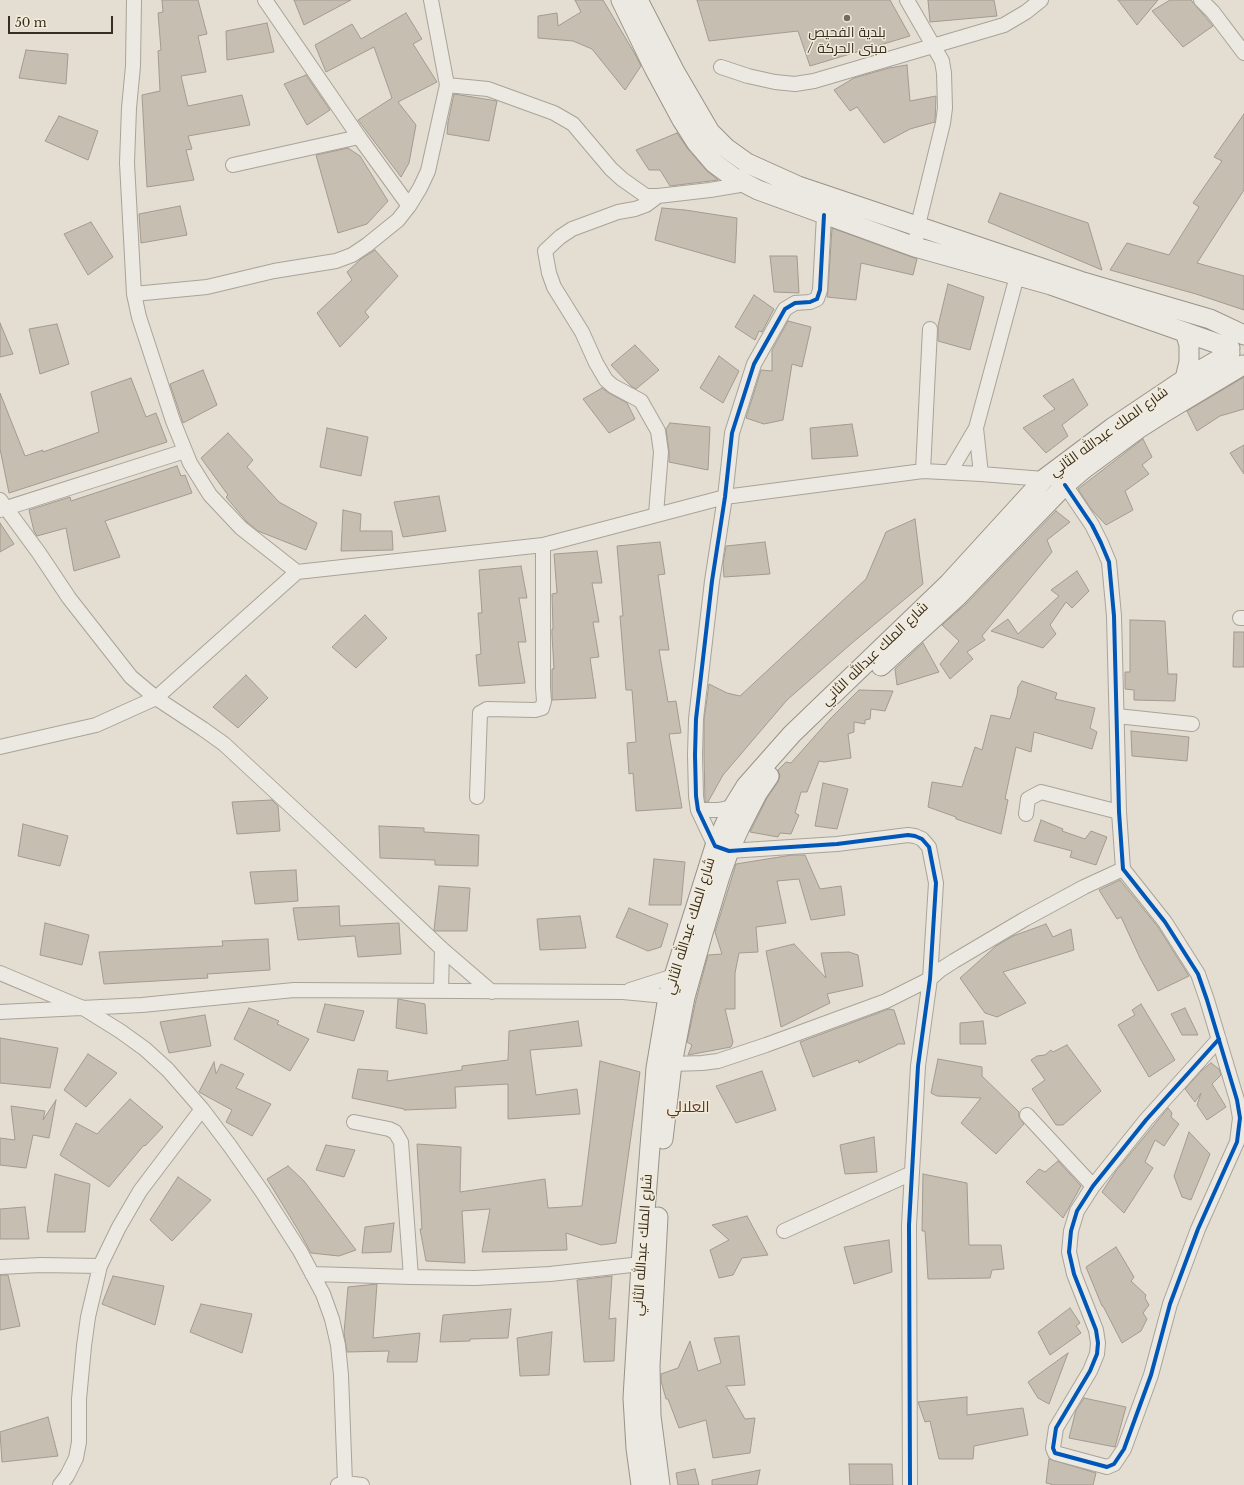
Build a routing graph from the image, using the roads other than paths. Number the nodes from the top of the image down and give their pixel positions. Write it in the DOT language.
graph roads {
  1 [pos="134,0"];
  2 [pos="265,0"];
  3 [pos="431,0"];
  4 [pos="621,0"];
  5 [pos="638,0"];
  6 [pos="906,0"];
  7 [pos="1041,0"];
  8 [pos="1201,0"];
  9 [pos="933,47"];
  10 [pos="1244,53"];
  11 [pos="721,67"];
  12 [pos="447,85"];
  13 [pos="358,137"];
  14 [pos="233,165"];
  15 [pos="746,184"];
  16 [pos="658,196"];
  17 [pos="409,206"];
  18 [pos="824,215"];
  19 [pos="918,226"];
  20 [pos="915,247"];
  21 [pos="1018,276"];
  22 [pos="134,294"];
  23 [pos="930,329"];
  24 [pos="1185,332"];
  25 [pos="1244,335"];
  26 [pos="1237,358"];
  27 [pos="1185,378"];
  28 [pos="976,428"];
  29 [pos="185,451"];
  30 [pos="923,471"];
  31 [pos="950,472"];
  32 [pos="981,474"];
  33 [pos="1044,479"];
  34 [pos="1064,485"];
  35 [pos="725,497"];
  36 [pos="2,506"];
  37 [pos="656,514"];
  38 [pos="543,545"];
  39 [pos="297,572"];
  40 [pos="156,698"];
  41 [pos="1116,716"];
  42 [pos="1192,724"];
  43 [pos="0,747"];
  44 [pos="477,797"];
  45 [pos="733,807"];
  46 [pos="698,810"];
  47 [pos="1119,812"];
  48 [pos="1026,814"];
  49 [pos="722,849"];
  50 [pos="1123,869"];
  51 [pos="442,948"];
  52 [pos="0,973"];
  53 [pos="683,975"];
  54 [pos="930,979"];
  55 [pos="441,991"];
  56 [pos="492,992"];
  57 [pos="624,992"];
  58 [pos="677,997"];
  59 [pos="83,1008"];
  60 [pos="0,1012"];
  61 [pos="1218,1040"];
  62 [pos="672,1064"];
  63 [pos="202,1109"];
  64 [pos="1027,1115"];
  65 [pos="354,1122"];
  66 [pos="912,1173"];
  67 [pos="1093,1186"];
  68 [pos="784,1231"];
  69 [pos="641,1264"];
  70 [pos="100,1266"];
  71 [pos="0,1267"];
  72 [pos="312,1274"];
  73 [pos="411,1278"];
  74 [pos="342,1484"];
  75 [pos="60,1485"];
  76 [pos="362,1485"];
  77 [pos="641,1485"];
  78 [pos="660,1485"];
  79 [pos="910,1485"];
  1 -- 22 [label="street"];
  2 -- 13 [label="street"];
  3 -- 12 [label="street"];
  4 -- 15 [label="main road"];
  5 -- 19 [label="main road"];
  6 -- 9 [label="street"];
  7 -- 9 [label="street"];
  8 -- 10 [label="street"];
  9 -- 11 [label="street"];
  9 -- 19 [label="street"];
  12 -- 16 [label="street"];
  12 -- 17 [label="street"];
  13 -- 14 [label="street"];
  13 -- 17 [label="street"];
  15 -- 16 [label="street"];
  15 -- 18 [label="main road"];
  16 -- 37 [label="street"];
  17 -- 22 [label="street"];
  18 -- 20 [label="main road"];
  18 -- 35 [label="street"];
  19 -- 20 [label="street"];
  19 -- 25 [label="main road"];
  20 -- 21 [label="main road"];
  21 -- 24 [label="main road"];
  21 -- 28 [label="street"];
  22 -- 29 [label="street"];
  23 -- 30 [label="street"];
  24 -- 26 [label="main road"];
  24 -- 27 [label="main road"];
  25 -- 26 [label="main road"];
  26 -- 27 [label="main road, شارع الملك عبدالله الثاني"];
  26 -- 34 [label="main road, شارع الملك عبدالله الثاني"];
  27 -- 33 [label="main road, شارع الملك عبدالله الثاني"];
  28 -- 31 [label="street"];
  28 -- 32 [label="street"];
  29 -- 36 [label="street"];
  29 -- 39 [label="street"];
  30 -- 31 [label="street"];
  30 -- 35 [label="street"];
  31 -- 32 [label="street"];
  32 -- 33 [label="street"];
  33 -- 45 [label="main road, شارع الملك عبدالله الثاني"];
  34 -- 41 [label="street"];
  34 -- 49 [label="main road, شارع الملك عبدالله الثاني"];
  35 -- 37 [label="street"];
  35 -- 46 [label="street"];
  36 -- 40 [label="street"];
  37 -- 38 [label="street"];
  38 -- 39 [label="street"];
  38 -- 44 [label="street"];
  39 -- 40 [label="street"];
  40 -- 43 [label="street"];
  40 -- 51 [label="street"];
  41 -- 42 [label="street"];
  41 -- 47 [label="street"];
  45 -- 46 [label="street"];
  45 -- 49 [label="main road, شارع الملك عبدالله الثاني"];
  46 -- 49 [label="street"];
  47 -- 48 [label="street"];
  47 -- 50 [label="street"];
  49 -- 53 [label="main road, شارع الملك عبدالله الثاني"];
  49 -- 54 [label="street"];
  50 -- 54 [label="street"];
  50 -- 61 [label="street"];
  51 -- 55 [label="street"];
  51 -- 56 [label="street"];
  52 -- 59 [label="street"];
  53 -- 57 [label="street"];
  53 -- 58 [label="main road, شارع الملك عبدالله الثاني"];
  54 -- 62 [label="street"];
  54 -- 66 [label="street"];
  55 -- 56 [label="street"];
  55 -- 59 [label="street"];
  56 -- 57 [label="street"];
  57 -- 58 [label="street"];
  58 -- 62 [label="main road, شارع الملك عبدالله الثاني"];
  58 -- 69 [label="main road, شارع الملك عبدالله الثاني"];
  59 -- 60 [label="street"];
  59 -- 63 [label="street"];
  61 -- 67 [label="street"];
  61 -- 67 [label="street"];
  62 -- 78 [label="main road, شارع الملك عبدالله الثاني"];
  63 -- 70 [label="street"];
  63 -- 72 [label="street"];
  64 -- 67 [label="street"];
  65 -- 73 [label="street"];
  66 -- 68 [label="street"];
  66 -- 79 [label="street"];
  69 -- 73 [label="street"];
  69 -- 77 [label="main road, شارع الملك عبدالله الثاني"];
  70 -- 71 [label="street"];
  70 -- 75 [label="street"];
  72 -- 73 [label="street"];
  72 -- 74 [label="street"];
  74 -- 76 [label="street"];
}
